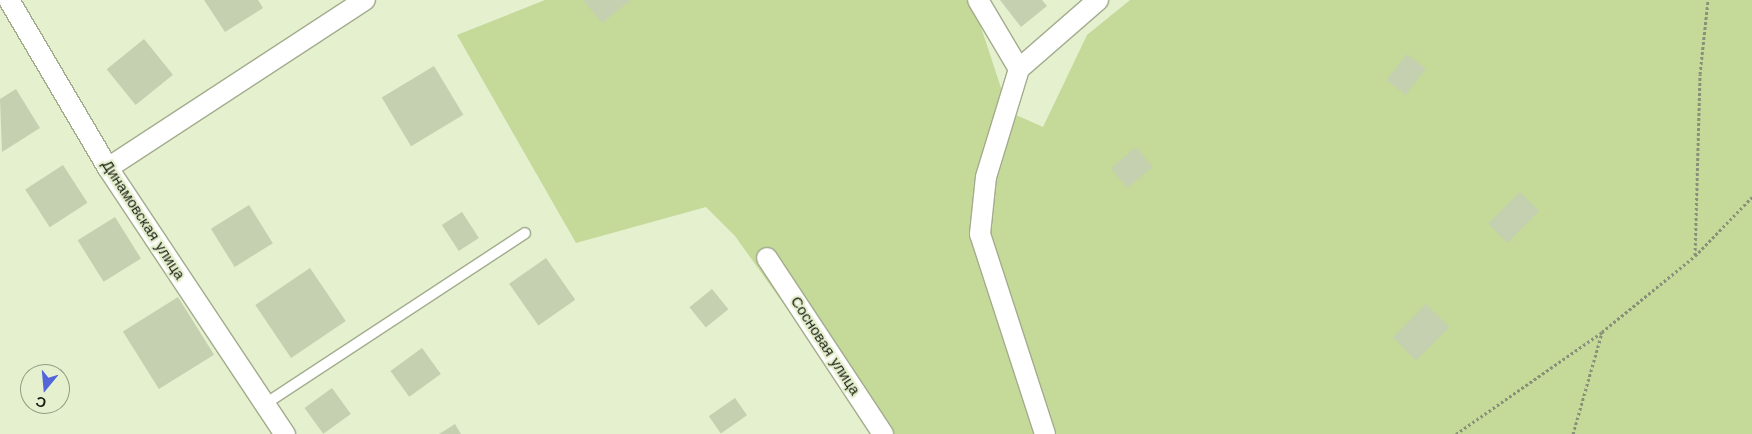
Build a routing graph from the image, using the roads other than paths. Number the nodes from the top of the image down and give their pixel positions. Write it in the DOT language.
graph roads {
  1 [pos="9,0"];
  2 [pos="365,0"];
  3 [pos="978,0"];
  4 [pos="1098,0"];
  5 [pos="1019,68"];
  6 [pos="108,168"];
  7 [pos="525,233"];
  8 [pos="767,258"];
  9 [pos="265,404"];
  10 [pos="285,434"];
  11 [pos="883,434"];
  12 [pos="1045,434"];
  1 -- 6 [label="street, Динамовская улица"];
  2 -- 6 [label="street"];
  3 -- 5 [label="street"];
  4 -- 5 [label="street"];
  5 -- 12 [label="street"];
  6 -- 9 [label="street, Динамовская улица"];
  7 -- 9 [label="lane"];
  8 -- 11 [label="street, Сосновая улица"];
  9 -- 10 [label="street, Динамовская улица"];
}
